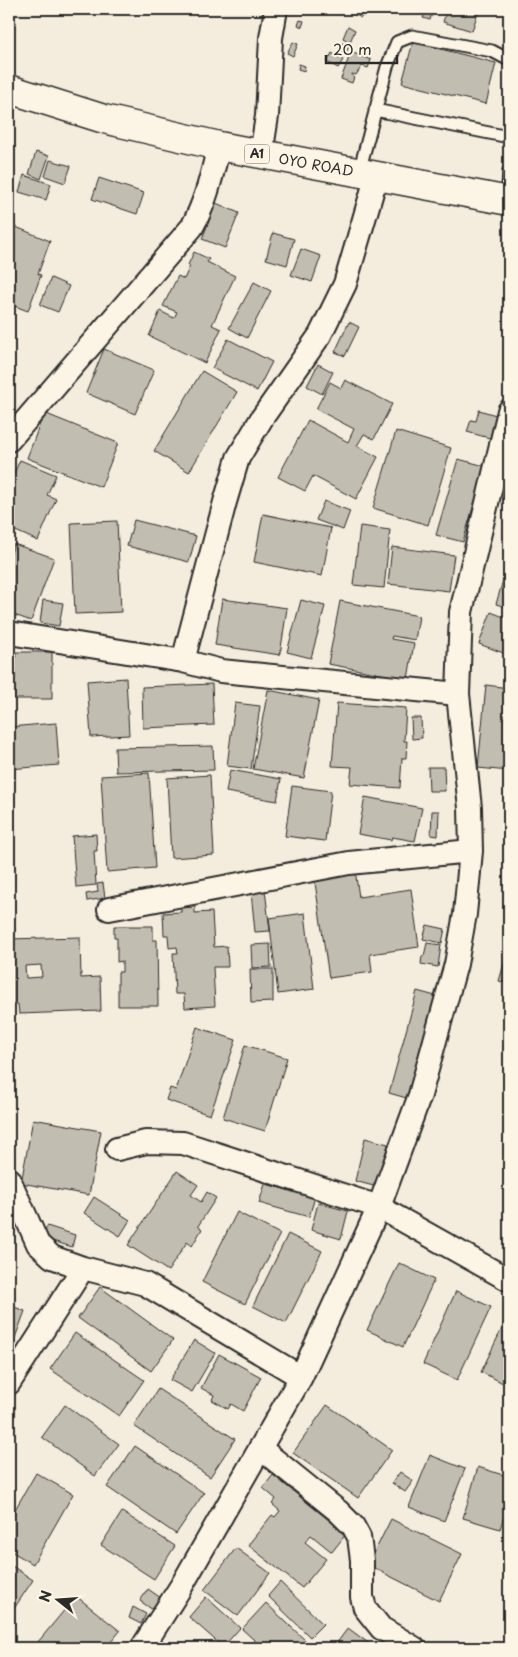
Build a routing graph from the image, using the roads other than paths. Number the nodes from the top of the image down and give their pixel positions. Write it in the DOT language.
graph roads {
  1 [pos="276,9"];
  2 [pos="509,60"];
  3 [pos="9,89"];
  4 [pos="375,110"];
  5 [pos="509,137"];
  6 [pos="219,146"];
  7 [pos="261,154"];
  8 [pos="509,171"];
  9 [pos="368,174"];
  10 [pos="508,201"];
  11 [pos="509,410"];
  12 [pos="9,440"];
  13 [pos="9,633"];
  14 [pos="183,661"];
  15 [pos="458,694"];
  16 [pos="471,851"];
  17 [pos="109,909"];
  18 [pos="117,1149"];
  19 [pos="9,1179"];
  20 [pos="379,1206"];
  21 [pos="83,1268"];
  22 [pos="509,1280"];
  23 [pos="301,1377"];
  24 [pos="9,1383"];
  25 [pos="260,1448"];
  26 [pos="142,1648"];
  27 [pos="414,1648"];
  1 -- 7 [label="street"];
  2 -- 4 [label="lane"];
  3 -- 6 [label="highway, OYO ROAD / A1"];
  4 -- 5 [label="lane"];
  4 -- 9 [label="lane"];
  6 -- 7 [label="highway, OYO ROAD / A1"];
  6 -- 12 [label="street"];
  7 -- 9 [label="highway, OYO ROAD / A1"];
  8 -- 10 [label="lane"];
  9 -- 10 [label="highway, OYO ROAD / A1"];
  9 -- 14 [label="street"];
  11 -- 15 [label="street"];
  13 -- 14 [label="street"];
  14 -- 15 [label="street"];
  15 -- 16 [label="street"];
  16 -- 17 [label="street"];
  16 -- 20 [label="street"];
  18 -- 20 [label="street"];
  19 -- 21 [label="street"];
  20 -- 22 [label="street"];
  20 -- 23 [label="street"];
  21 -- 23 [label="street"];
  21 -- 24 [label="street"];
  23 -- 25 [label="street"];
  25 -- 26 [label="street"];
  25 -- 27 [label="street"];
}
